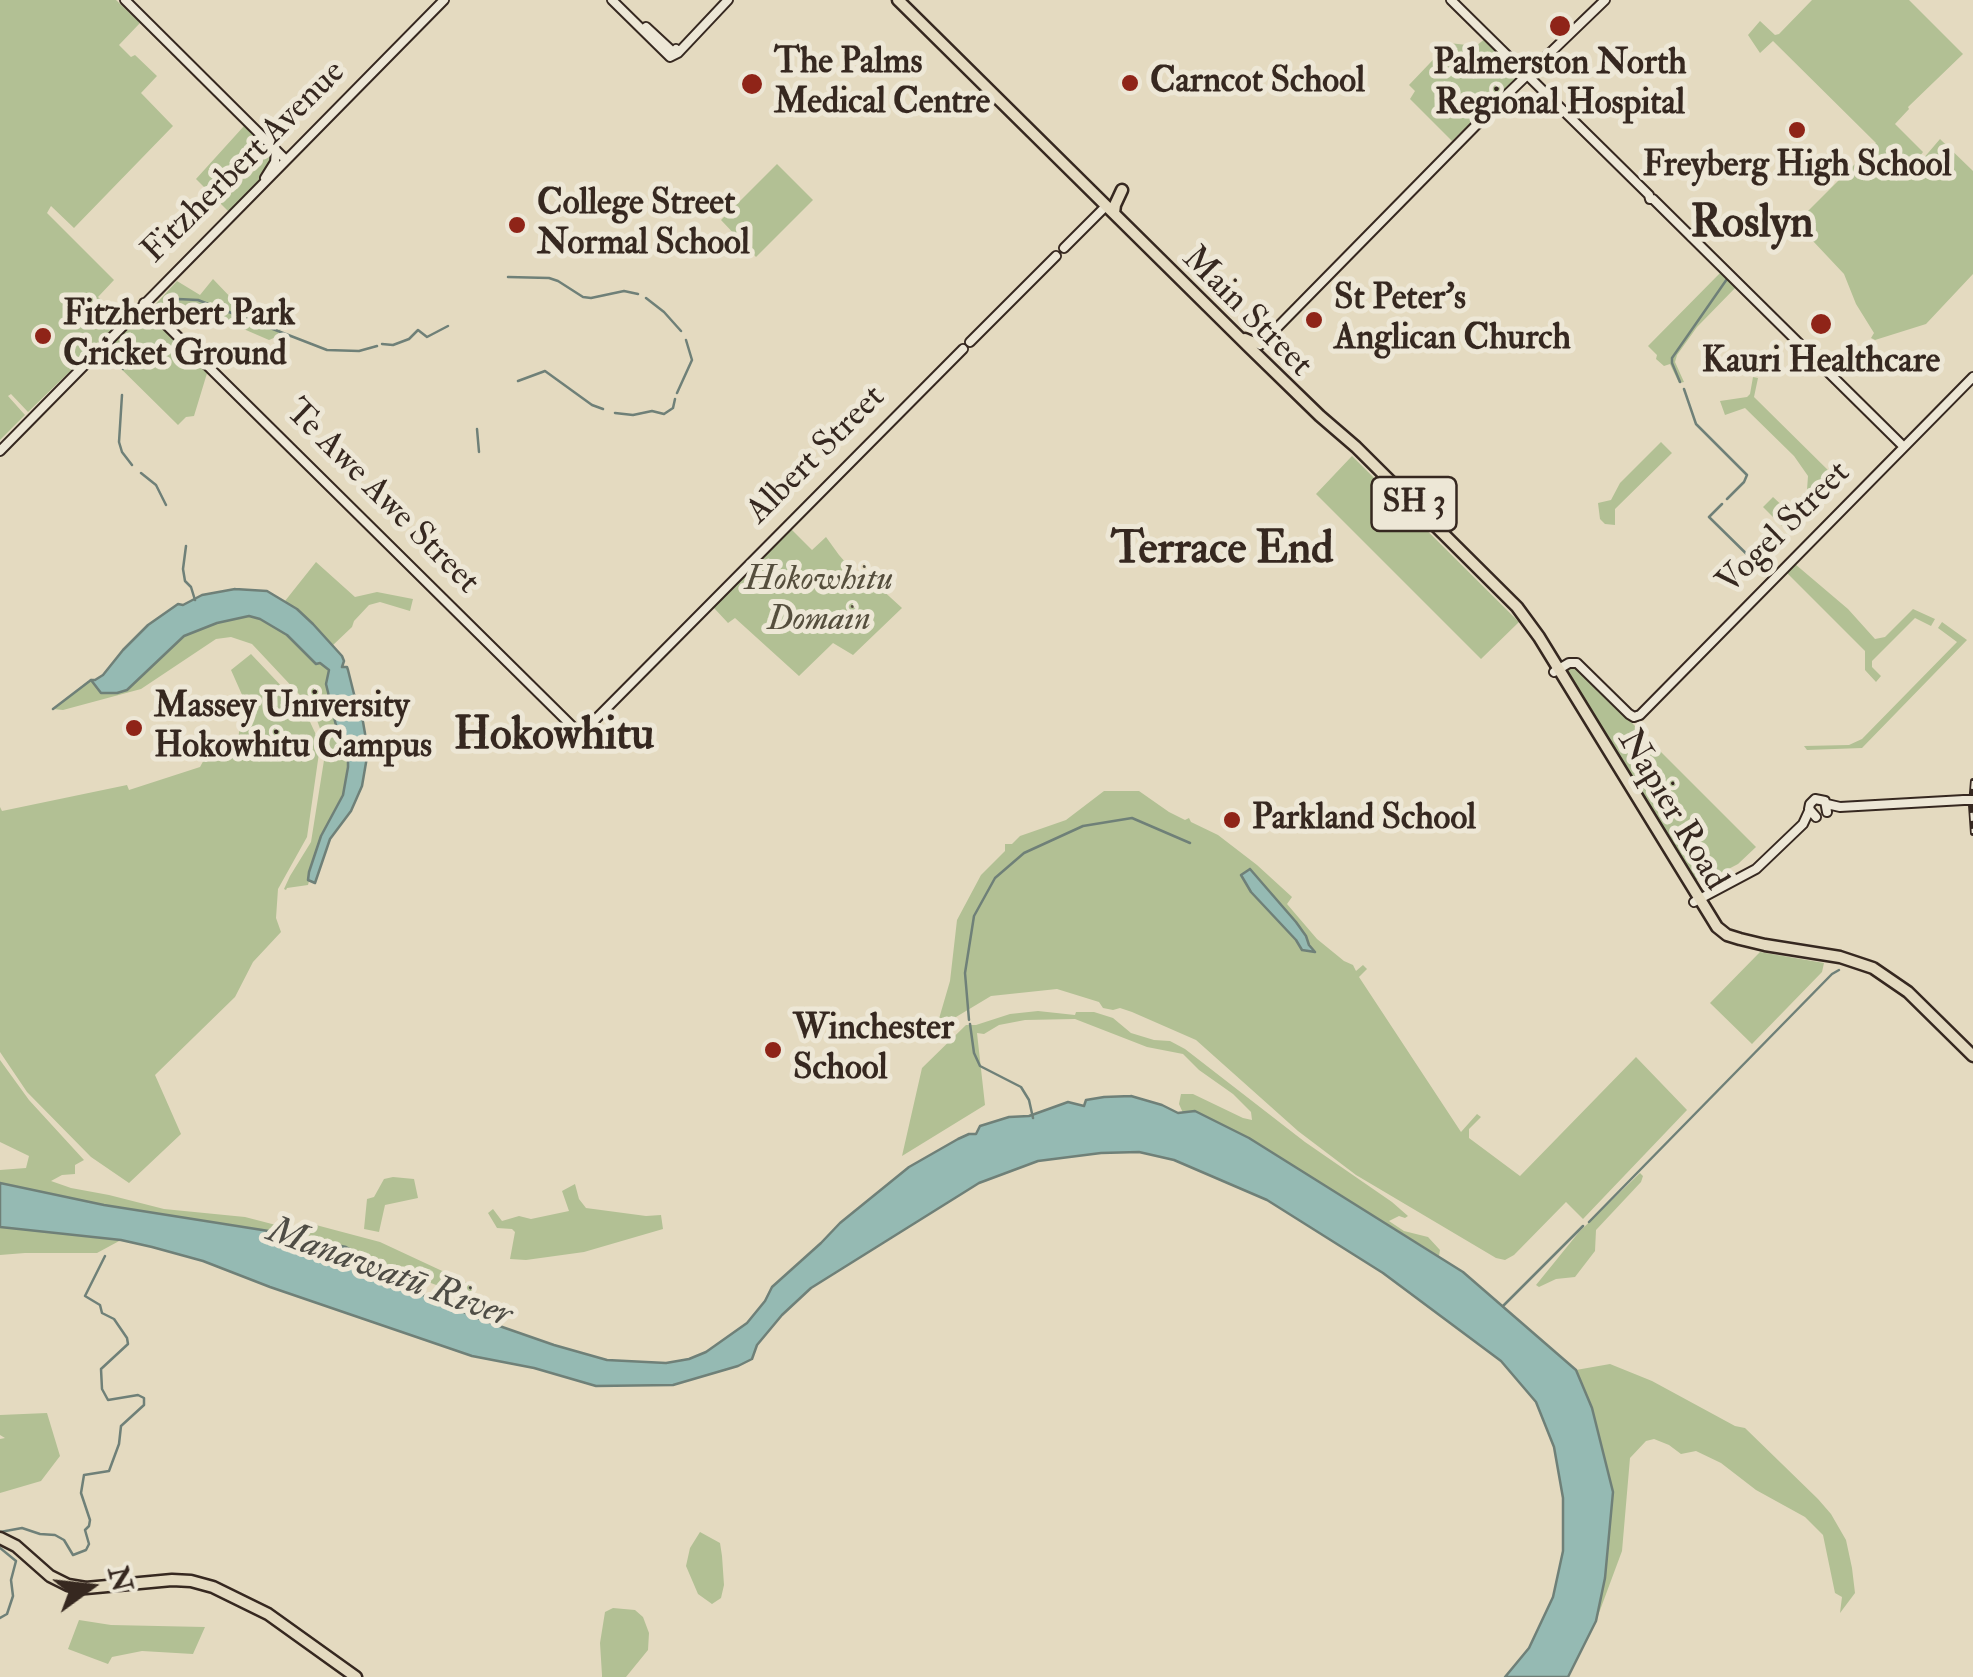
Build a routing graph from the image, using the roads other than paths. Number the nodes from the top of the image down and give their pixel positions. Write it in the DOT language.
graph roads {
  1 [pos="125,0"];
  2 [pos="444,0"];
  3 [pos="615,0"];
  4 [pos="728,0"];
  5 [pos="890,0"];
  6 [pos="898,0"];
  7 [pos="1451,0"];
  8 [pos="1603,0"];
  9 [pos="940,42"];
  10 [pos="964,53"];
  11 [pos="1516,65"];
  12 [pos="1528,75"];
  13 [pos="1506,96"];
  14 [pos="276,150"];
  15 [pos="286,160"];
  16 [pos="262,184"];
  17 [pos="1112,203"];
  18 [pos="144,304"];
  19 [pos="133,315"];
  20 [pos="172,330"];
  21 [pos="1236,333"];
  22 [pos="1263,341"];
  23 [pos="1252,354"];
  24 [pos="1973,377"];
  25 [pos="1904,447"];
  26 [pos="0,451"];
  27 [pos="1556,670"];
  28 [pos="581,731"];
  29 [pos="1968,800"];
  30 [pos="1827,808"];
  31 [pos="1813,814"];
  32 [pos="1696,900"];
  33 [pos="1908,992"];
  34 [pos="1953,1019"];
  35 [pos="1973,1056"];
  36 [pos="0,1538"];
  37 [pos="356,1677"];
  1 -- 14 [label="main road"];
  2 -- 15 [label="main road, Fitzherbert Avenue"];
  3 -- 4 [label="main road"];
  5 -- 17 [label="highway, Main Street / SH 3"];
  6 -- 9 [label="highway"];
  7 -- 11 [label="main road"];
  8 -- 12 [label="main road"];
  9 -- 10 [label="highway"];
  9 -- 17 [label="highway"];
  11 -- 12 [label="main road"];
  11 -- 13 [label="main road"];
  12 -- 13 [label="main road"];
  12 -- 25 [label="main road"];
  13 -- 22 [label="main road"];
  14 -- 15 [label="main road"];
  14 -- 16 [label="main road"];
  15 -- 16 [label="main road, Fitzherbert Avenue"];
  16 -- 18 [label="main road, Fitzherbert Avenue"];
  17 -- 21 [label="highway, Main Street / SH 3"];
  17 -- 23 [label="highway, Main Street / SH 3"];
  17 -- 28 [label="main road, Albert Street"];
  18 -- 19 [label="main road, Fitzherbert Avenue"];
  18 -- 20 [label="main road, Te Awe Awe Street"];
  19 -- 20 [label="main road"];
  19 -- 26 [label="main road, Fitzherbert Avenue"];
  20 -- 28 [label="main road, Te Awe Awe Street"];
  21 -- 22 [label="highway"];
  21 -- 23 [label="highway, Main Street / SH 3"];
  22 -- 23 [label="main road"];
  23 -- 27 [label="highway, Main Street / SH 3"];
  24 -- 25 [label="main road, Vogel Street"];
  25 -- 27 [label="main road, Vogel Street"];
  27 -- 32 [label="highway, Napier Road / SH 3"];
  29 -- 30 [label="main road"];
  30 -- 31 [label="main road"];
  30 -- 31 [label="main road"];
  31 -- 32 [label="main road"];
  32 -- 33 [label="highway, Napier Road / SH 3"];
  33 -- 34 [label="highway"];
  33 -- 35 [label="highway, Napier Road / SH 3"];
  36 -- 37 [label="highway"];
}
